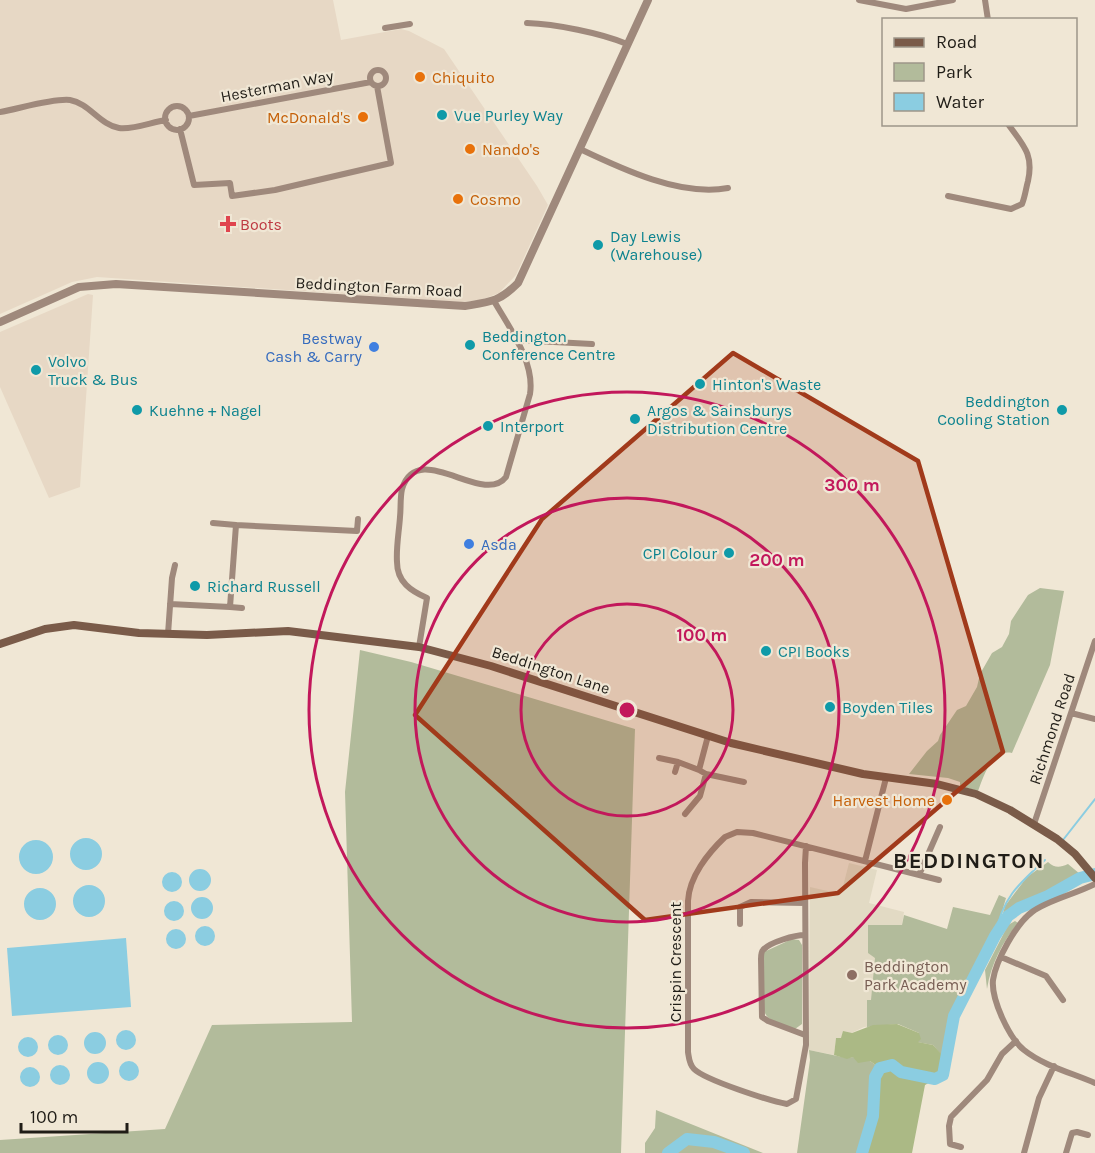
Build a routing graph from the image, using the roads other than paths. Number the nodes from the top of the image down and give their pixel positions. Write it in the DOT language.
graph roads {
  1 [pos="648,0"];
  2 [pos="859,0"];
  3 [pos="953,0"];
  4 [pos="985,0"];
  5 [pos="988,18"];
  6 [pos="526,23"];
  7 [pos="410,24"];
  8 [pos="385,28"];
  9 [pos="627,44"];
  10 [pos="371,82"];
  11 [pos="377,86"];
  12 [pos="0,112"];
  13 [pos="189,116"];
  14 [pos="166,120"];
  15 [pos="1009,126"];
  16 [pos="180,129"];
  17 [pos="580,149"];
  18 [pos="728,188"];
  19 [pos="948,196"];
  20 [pos="494,301"];
  21 [pos="0,322"];
  22 [pos="516,340"];
  23 [pos="592,344"];
  24 [pos="358,519"];
  25 [pos="213,523"];
  26 [pos="236,525"];
  27 [pos="175,565"];
  28 [pos="170,604"];
  29 [pos="230,607"];
  30 [pos="242,608"];
  31 [pos="168,634"];
  32 [pos="1095,641"];
  33 [pos="0,644"];
  34 [pos="419,647"];
  35 [pos="1071,713"];
  36 [pos="1095,719"];
  37 [pos="708,736"];
  38 [pos="659,758"];
  39 [pos="678,762"];
  40 [pos="699,770"];
  41 [pos="675,772"];
  42 [pos="706,774"];
  43 [pos="886,778"];
  44 [pos="744,782"];
  45 [pos="686,814"];
  46 [pos="1034,824"];
  47 [pos="940,827"];
  48 [pos="806,846"];
  49 [pos="865,861"];
  50 [pos="1091,866"];
  51 [pos="919,875"];
  52 [pos="1095,878"];
  53 [pos="939,880"];
  54 [pos="1095,884"];
  55 [pos="805,903"];
  56 [pos="740,924"];
  57 [pos="805,934"];
  58 [pos="1002,957"];
  59 [pos="1063,1000"];
  60 [pos="805,1035"];
  61 [pos="1016,1041"];
  62 [pos="1054,1066"];
  63 [pos="1095,1083"];
  64 [pos="1088,1135"];
  65 [pos="961,1147"];
  66 [pos="1024,1153"];
  67 [pos="1066,1153"];
  1 -- 9 [label="street, Beddington Farm Road"];
  2 -- 3 [label="street"];
  4 -- 5 [label="street"];
  6 -- 9 [label="street"];
  7 -- 8 [label="street"];
  9 -- 17 [label="street, Beddington Farm Road"];
  10 -- 11 [label="street"];
  10 -- 11 [label="street"];
  10 -- 13 [label="street, Hesterman Way"];
  11 -- 16 [label="street"];
  12 -- 14 [label="street"];
  13 -- 14 [label="street"];
  13 -- 16 [label="street"];
  14 -- 16 [label="street"];
  15 -- 19 [label="street"];
  17 -- 18 [label="street"];
  17 -- 20 [label="street, Beddington Farm Road"];
  20 -- 21 [label="street, Beddington Farm Road"];
  20 -- 22 [label="street"];
  22 -- 23 [label="street"];
  22 -- 34 [label="street"];
  24 -- 26 [label="street"];
  25 -- 26 [label="street"];
  26 -- 29 [label="street"];
  27 -- 28 [label="street"];
  28 -- 29 [label="street"];
  28 -- 31 [label="street"];
  29 -- 30 [label="street"];
  31 -- 33 [label="main road, Beddington Lane"];
  31 -- 34 [label="main road, Beddington Lane"];
  32 -- 35 [label="street, Richmond Road"];
  34 -- 37 [label="main road, Beddington Lane"];
  35 -- 36 [label="street"];
  35 -- 46 [label="street, Richmond Road"];
  37 -- 40 [label="street"];
  37 -- 43 [label="main road, Beddington Lane"];
  38 -- 39 [label="street"];
  39 -- 40 [label="street"];
  39 -- 41 [label="street"];
  40 -- 42 [label="street"];
  42 -- 44 [label="street"];
  42 -- 45 [label="street"];
  43 -- 46 [label="main road, Beddington Lane"];
  43 -- 49 [label="street"];
  46 -- 50 [label="main road, Beddington Lane"];
  47 -- 51 [label="street"];
  48 -- 49 [label="street, Crispin Crescent"];
  48 -- 55 [label="street"];
  48 -- 60 [label="street, Crispin Crescent"];
  49 -- 51 [label="street, Crispin Crescent"];
  50 -- 52 [label="main road, Beddington Lane"];
  51 -- 53 [label="street, Crispin Crescent"];
  54 -- 58 [label="street"];
  55 -- 56 [label="street"];
  55 -- 57 [label="street"];
  57 -- 60 [label="street"];
  57 -- 60 [label="street"];
  58 -- 59 [label="street"];
  58 -- 61 [label="street"];
  61 -- 62 [label="street"];
  61 -- 65 [label="street"];
  62 -- 63 [label="street"];
  62 -- 66 [label="street"];
  64 -- 67 [label="street"];
}
